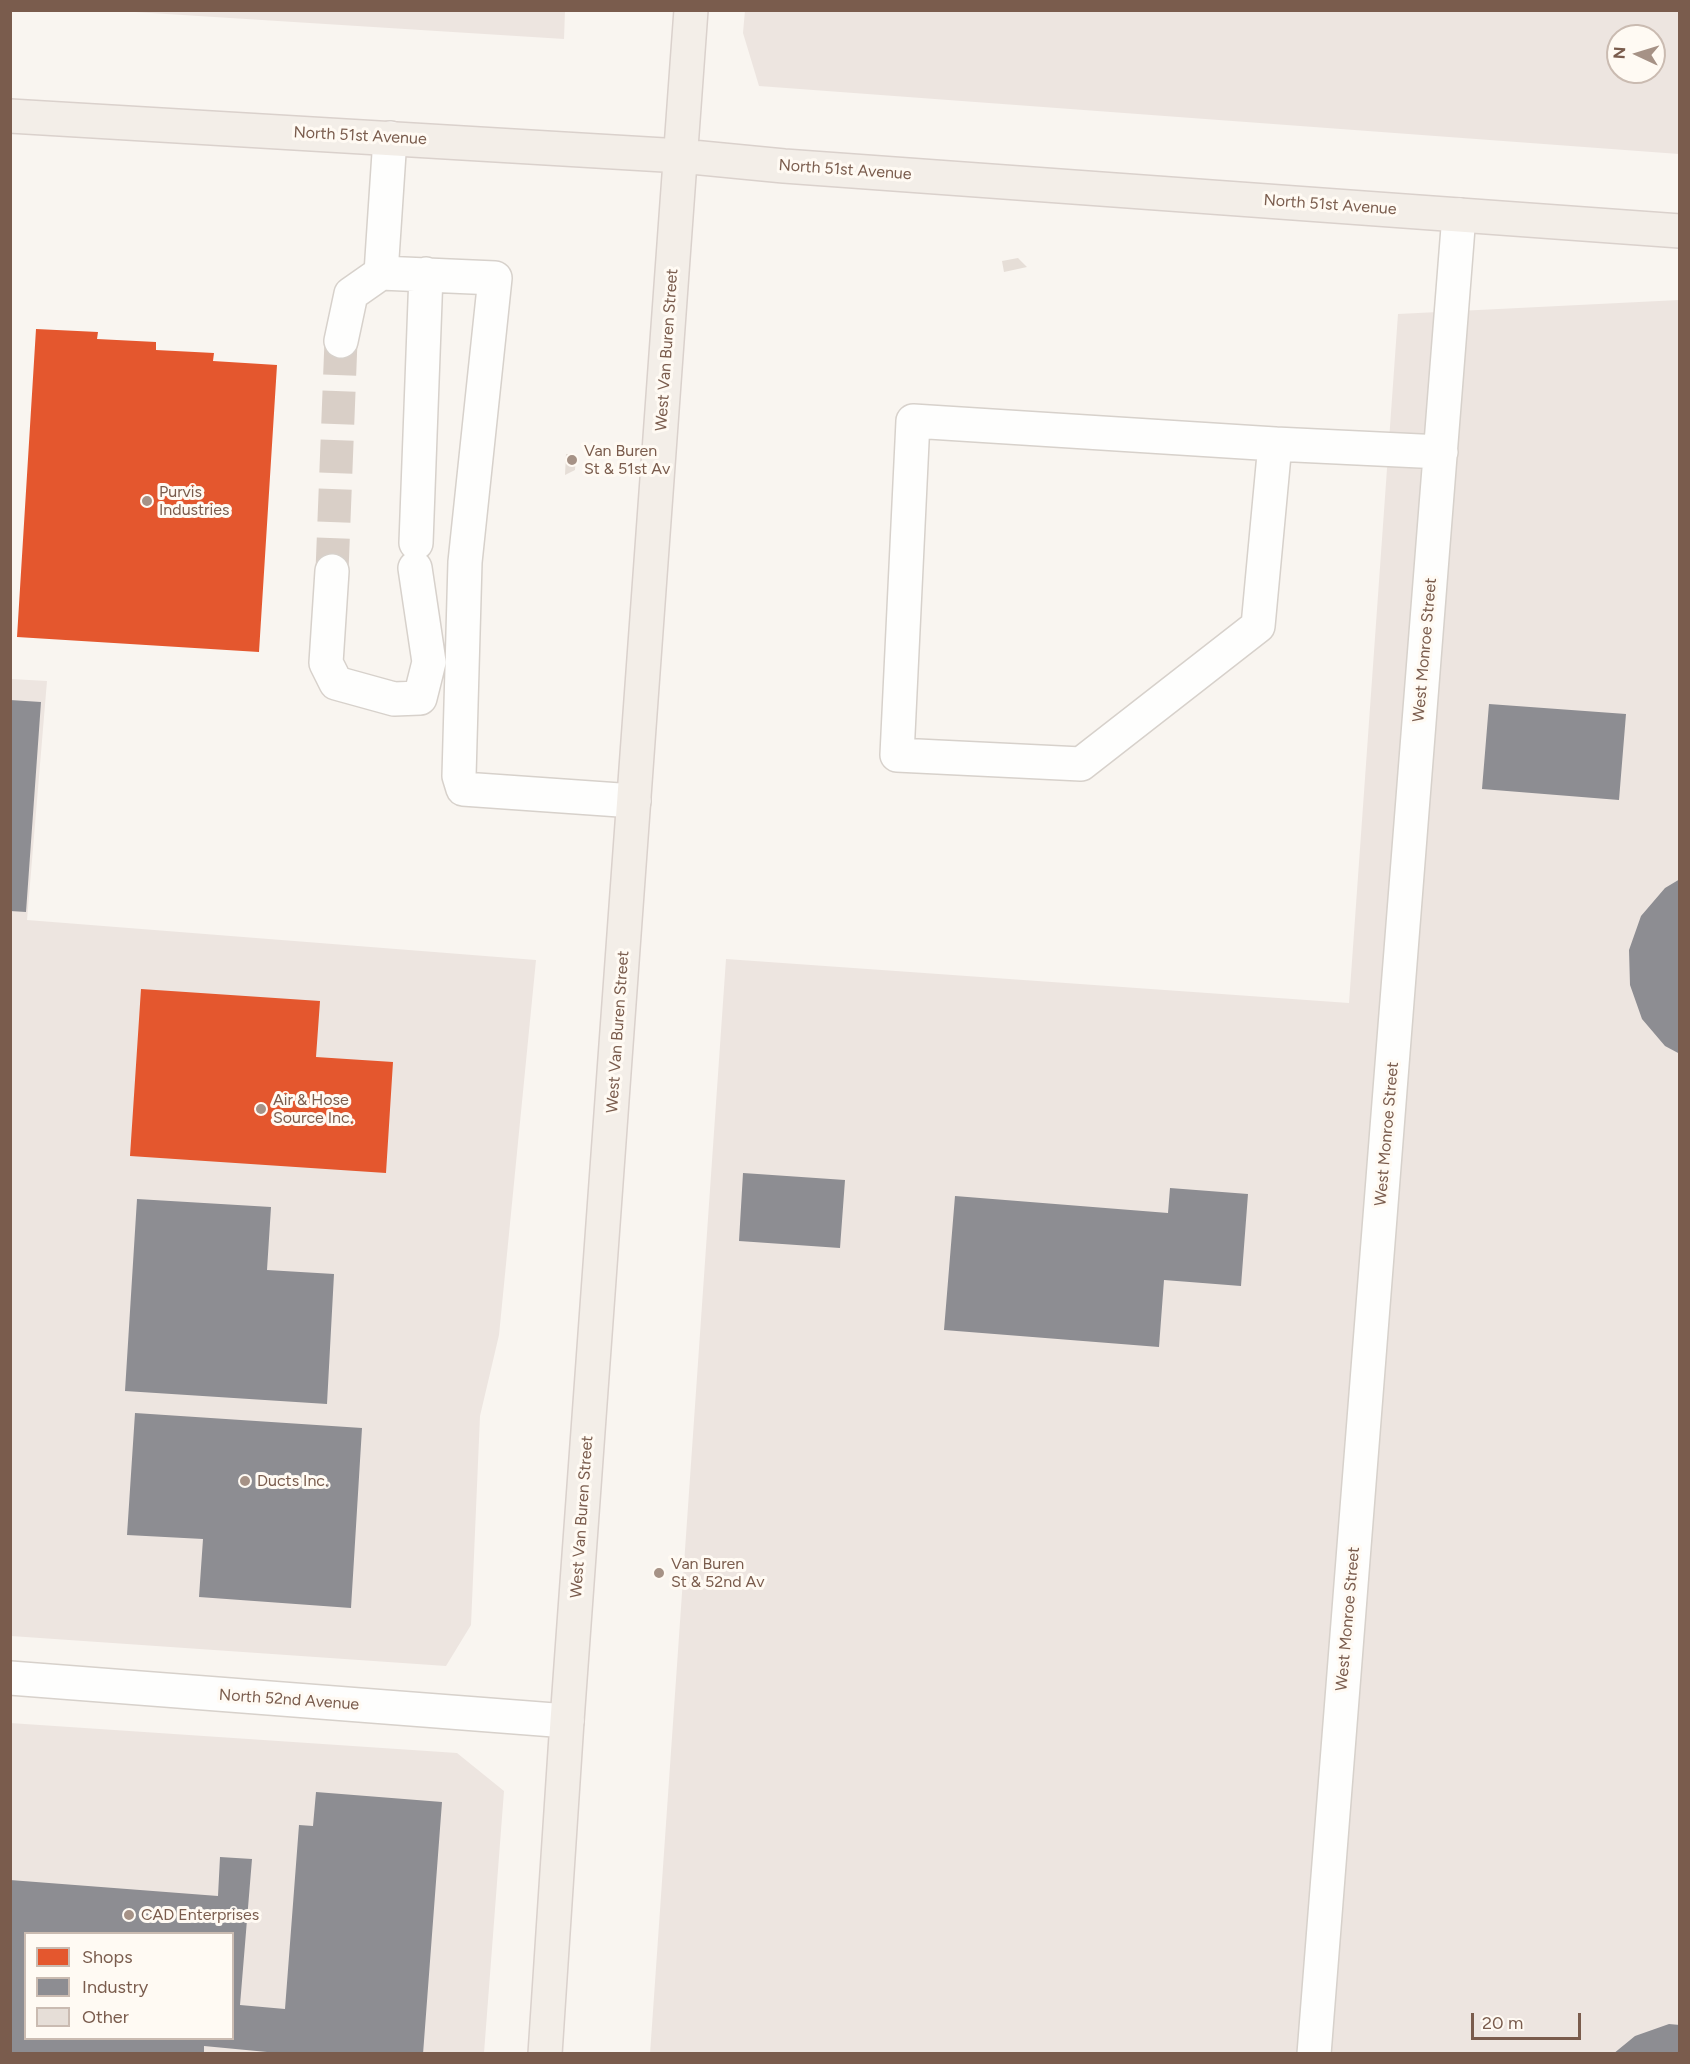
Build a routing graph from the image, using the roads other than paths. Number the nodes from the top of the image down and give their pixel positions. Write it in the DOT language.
graph roads {
  1 [pos="691,10"];
  2 [pos="10,116"];
  3 [pos="390,138"];
  4 [pos="681,156"];
  5 [pos="1459,214"];
  6 [pos="1680,231"];
  7 [pos="381,273"];
  8 [pos="426,274"];
  9 [pos="342,341"];
  10 [pos="1275,444"];
  11 [pos="1441,452"];
  12 [pos="332,571"];
  13 [pos="634,801"];
  14 [pos="10,1678"];
  15 [pos="567,1721"];
  16 [pos="545,2054"];
  17 [pos="1314,2054"];
  1 -- 4 [label="main road, West Van Buren Street"];
  2 -- 3 [label="main road, North 51st Avenue"];
  3 -- 4 [label="main road, North 51st Avenue"];
  3 -- 7 [label="street"];
  4 -- 5 [label="main road, North 51st Avenue"];
  4 -- 13 [label="main road, West Van Buren Street"];
  5 -- 6 [label="main road, North 51st Avenue"];
  5 -- 11 [label="street, West Monroe Street"];
  7 -- 8 [label="street"];
  7 -- 9 [label="street"];
  8 -- 12 [label="street"];
  8 -- 13 [label="street"];
  10 -- 10 [label="street"];
  10 -- 11 [label="street"];
  11 -- 17 [label="street, West Monroe Street"];
  13 -- 15 [label="main road, West Van Buren Street"];
  14 -- 15 [label="street, North 52nd Avenue"];
  15 -- 16 [label="main road, West Van Buren Street"];
}
